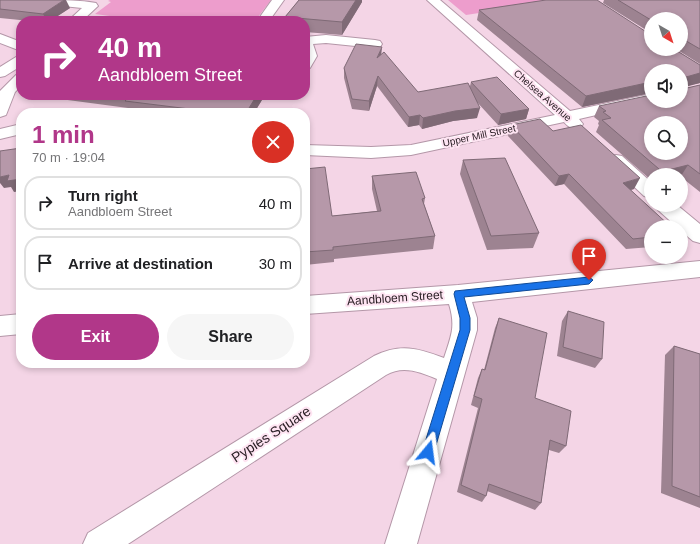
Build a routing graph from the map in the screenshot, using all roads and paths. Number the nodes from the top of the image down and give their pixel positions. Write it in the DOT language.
graph roads {
  1 [pos="278,0"];
  2 [pos="433,0"];
  3 [pos="53,1"];
  4 [pos="80,16"];
  5 [pos="267,16"];
  6 [pos="0,38"];
  7 [pos="310,41"];
  8 [pos="375,44"];
  9 [pos="16,45"];
  10 [pos="16,63"];
  11 [pos="0,73"];
  12 [pos="16,83"];
  13 [pos="644,100"];
  14 [pos="0,112"];
  15 [pos="567,116"];
  16 [pos="0,118"];
  17 [pos="16,120"];
  18 [pos="16,130"];
  19 [pos="584,132"];
  20 [pos="0,134"];
  21 [pos="310,150"];
  22 [pos="606,152"];
  23 [pos="644,186"];
  24 [pos="674,212"];
  25 [pos="700,236"];
  26 [pos="700,269"];
  27 [pos="458,294"];
  28 [pos="310,305"];
  29 [pos="16,324"];
  30 [pos="0,326"];
  31 [pos="451,373"];
  32 [pos="99,544"];
  33 [pos="401,544"];
  1 -- 5 [label="street"];
  2 -- 15 [label="street, Chelsea Avenue"];
  3 -- 4 [label="street"];
  6 -- 9 [label="street"];
  7 -- 8 [label="street"];
  10 -- 11 [label="street"];
  12 -- 14 [label="street"];
  13 -- 15 [label="street, Upper Mill Street"];
  15 -- 19 [label="street, Chelsea Avenue"];
  15 -- 21 [label="street, Upper Mill Street"];
  16 -- 17 [label="street"];
  18 -- 20 [label="street"];
  22 -- 23 [label="street"];
  24 -- 25 [label="street"];
  26 -- 27 [label="street, Aandbloem Street"];
  27 -- 28 [label="street, Aandbloem Street"];
  27 -- 31 [label="street"];
  29 -- 30 [label="street"];
  31 -- 32 [label="street, Pypies Square"];
  31 -- 33 [label="street"];
}
